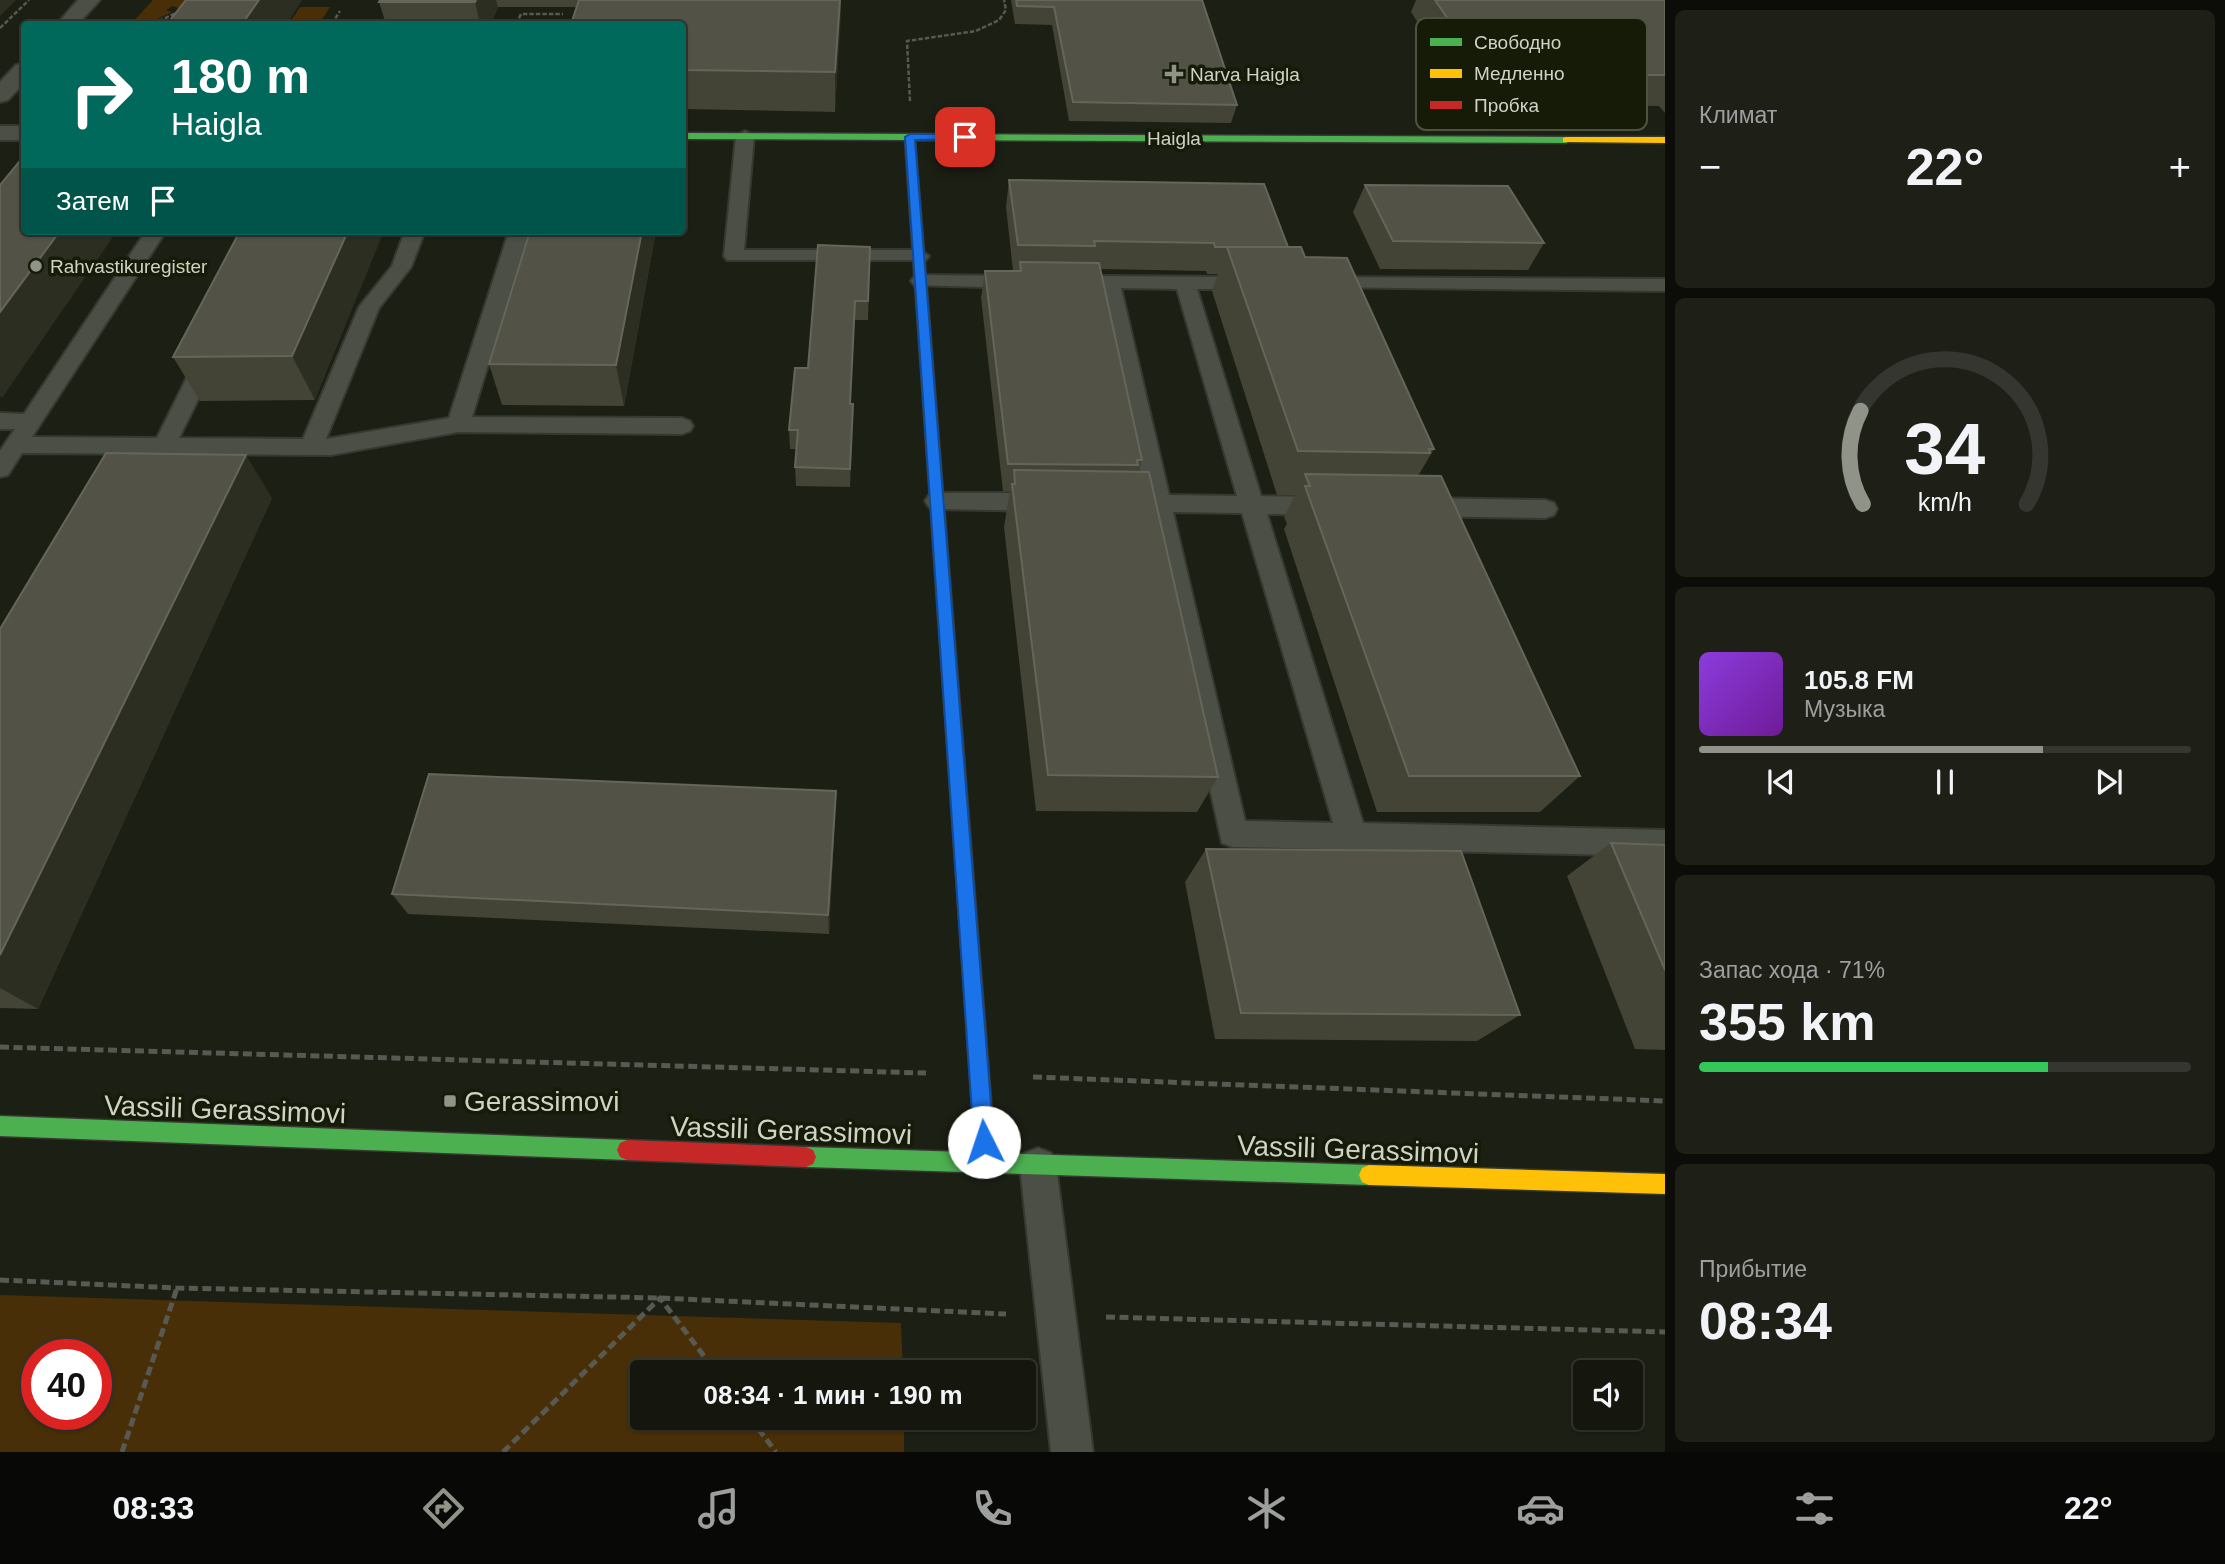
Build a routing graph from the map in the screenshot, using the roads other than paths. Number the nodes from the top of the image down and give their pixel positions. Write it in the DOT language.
graph roads {
  1 [pos="90,0"];
  2 [pos="70,21"];
  3 [pos="21,72"];
  4 [pos="0,96"];
  5 [pos="0,133"];
  6 [pos="21,133"];
  7 [pos="686,136"];
  8 [pos="746,136"];
  9 [pos="910,137"];
  10 [pos="1665,141"];
  11 [pos="153,235"];
  12 [pos="413,235"];
  13 [pos="518,235"];
  14 [pos="919,256"];
  15 [pos="921,281"];
  16 [pos="1042,282"];
  17 [pos="1069,282"];
  18 [pos="1110,282"];
  19 [pos="1185,283"];
  20 [pos="1268,283"];
  21 [pos="1295,283"];
  22 [pos="1665,285"];
  23 [pos="218,338"];
  24 [pos="0,421"];
  25 [pos="31,422"];
  26 [pos="458,424"];
  27 [pos="682,426"];
  28 [pos="16,445"];
  29 [pos="164,446"];
  30 [pos="311,447"];
  31 [pos="0,469"];
  32 [pos="937,501"];
  33 [pos="1076,502"];
  34 [pos="1117,503"];
  35 [pos="1159,503"];
  36 [pos="1252,505"];
  37 [pos="1350,506"];
  38 [pos="1392,506"];
  39 [pos="1545,509"];
  40 [pos="1352,837"];
  41 [pos="1665,843"];
  42 [pos="0,1126"];
  43 [pos="986,1164"];
  44 [pos="1038,1166"];
  45 [pos="1665,1184"];
  46 [pos="1072,1452"];
  1 -- 2 [label="street"];
  3 -- 4 [label="street"];
  5 -- 6 [label="street"];
  7 -- 8 [label="street, Haigla"];
  8 -- 9 [label="street, Haigla"];
  8 -- 14 [label="lane"];
  9 -- 10 [label="street, Haigla"];
  9 -- 14 [label="street"];
  11 -- 25 [label="lane"];
  12 -- 30 [label="lane"];
  13 -- 26 [label="lane"];
  14 -- 15 [label="street"];
  15 -- 16 [label="lane"];
  15 -- 32 [label="street"];
  17 -- 18 [label="lane"];
  18 -- 19 [label="lane"];
  18 -- 35 [label="lane"];
  19 -- 20 [label="lane"];
  19 -- 36 [label="lane"];
  21 -- 22 [label="lane"];
  23 -- 29 [label="lane"];
  24 -- 25 [label="lane"];
  25 -- 28 [label="lane"];
  26 -- 27 [label="lane"];
  26 -- 30 [label="lane"];
  28 -- 29 [label="lane"];
  28 -- 31 [label="lane"];
  29 -- 30 [label="lane"];
  32 -- 33 [label="lane"];
  32 -- 43 [label="street"];
  34 -- 35 [label="lane"];
  35 -- 36 [label="lane"];
  35 -- 40 [label="lane"];
  36 -- 37 [label="lane"];
  36 -- 40 [label="lane"];
  38 -- 39 [label="lane"];
  40 -- 41 [label="lane"];
  42 -- 43 [label="street, Vassili Gerassimovi"];
  43 -- 44 [label="street, Vassili Gerassimovi"];
  44 -- 45 [label="street, Vassili Gerassimovi"];
  44 -- 46 [label="lane"];
}
